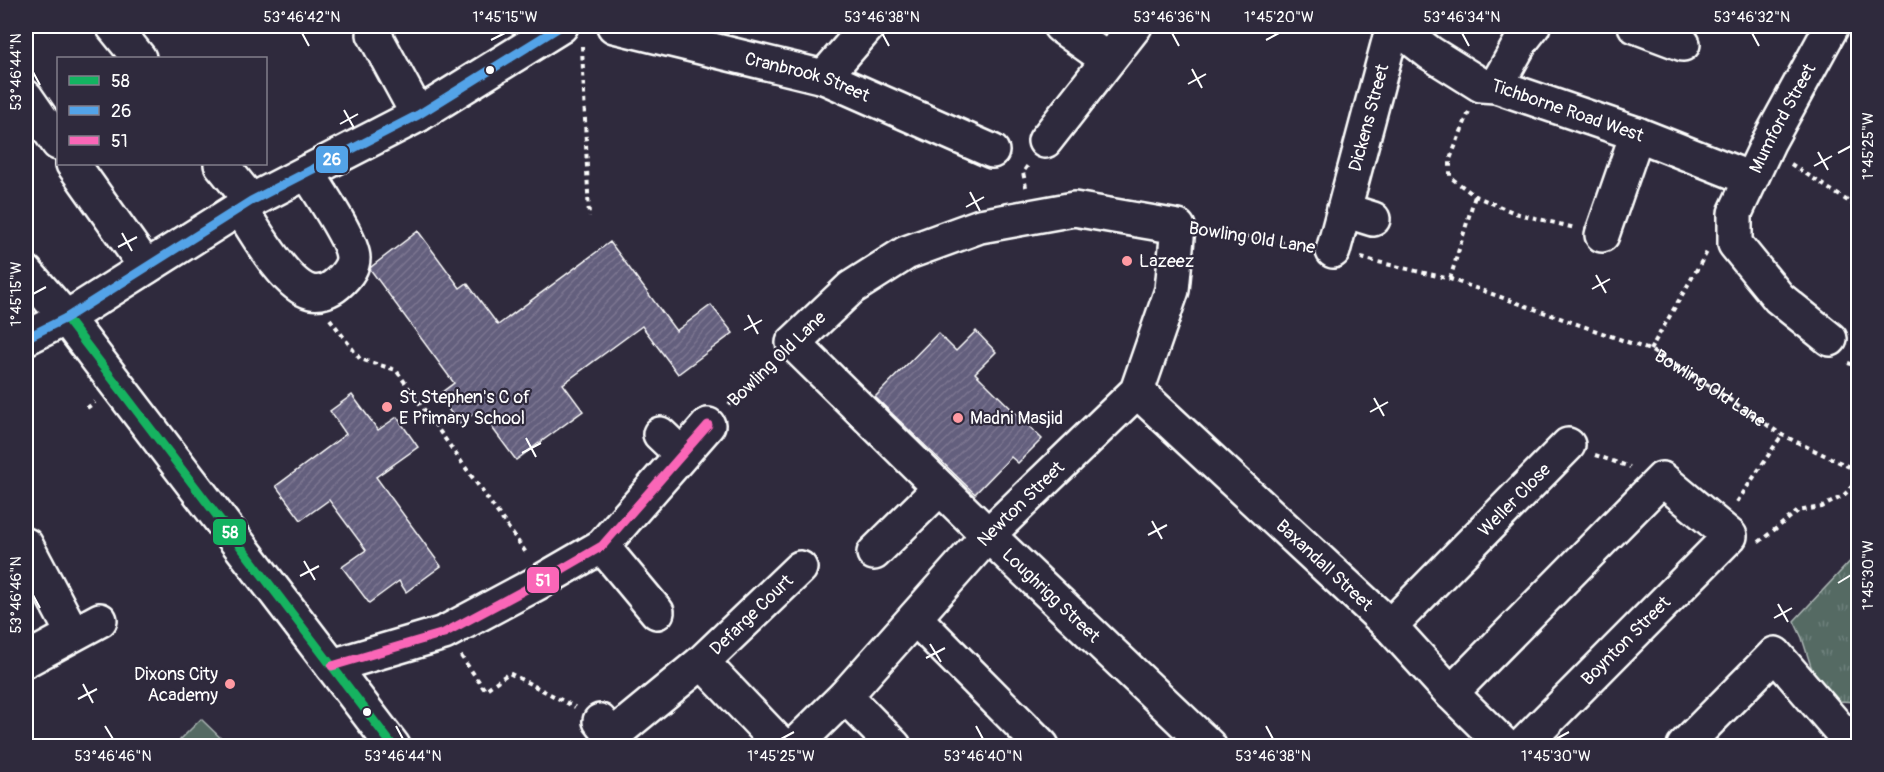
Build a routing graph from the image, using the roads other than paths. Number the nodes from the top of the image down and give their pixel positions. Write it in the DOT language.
graph roads {
  1 [pos="113,26"];
  2 [pos="614,26"];
  3 [pos="868,26"];
  4 [pos="1060,26"];
  5 [pos="1135,26"];
  6 [pos="1394,26"];
  7 [pos="1533,26"];
  8 [pos="1635,26"];
  9 [pos="1832,26"];
  10 [pos="571,32"];
  11 [pos="374,34"];
  12 [pos="1683,44"];
  13 [pos="138,57"];
  14 [pos="1108,60"];
  15 [pos="824,76"];
  16 [pos="1488,85"];
  17 [pos="26,97"];
  18 [pos="418,114"];
  19 [pos="1637,134"];
  20 [pos="1045,141"];
  21 [pos="57,142"];
  22 [pos="992,151"];
  23 [pos="74,165"];
  24 [pos="222,165"];
  25 [pos="307,172"];
  26 [pos="1751,179"];
  27 [pos="246,205"];
  28 [pos="1178,227"];
  29 [pos="1602,236"];
  30 [pos="1333,251"];
  31 [pos="146,267"];
  32 [pos="26,272"];
  33 [pos="66,318"];
  34 [pos="26,338"];
  35 [pos="1830,339"];
  36 [pos="793,343"];
  37 [pos="1137,391"];
  38 [pos="708,425"];
  39 [pos="1568,445"];
  40 [pos="940,489"];
  41 [pos="988,536"];
  42 [pos="26,545"];
  43 [pos="602,546"];
  44 [pos="874,553"];
  45 [pos="800,568"];
  46 [pos="657,612"];
  47 [pos="915,618"];
  48 [pos="1390,626"];
  49 [pos="26,660"];
  50 [pos="702,662"];
  51 [pos="332,666"];
  52 [pos="1451,693"];
  53 [pos="844,696"];
  54 [pos="600,721"];
  55 [pos="1842,736"];
  56 [pos="393,747"];
  57 [pos="782,747"];
  58 [pos="794,747"];
  59 [pos="894,747"];
  60 [pos="1042,747"];
  61 [pos="1209,747"];
  62 [pos="1505,747"];
  63 [pos="1522,747"];
  64 [pos="1684,747"];
  1 -- 13 [label="street"];
  2 -- 15 [label="street, Cranbrook Street"];
  3 -- 15 [label="street"];
  4 -- 14 [label="street"];
  5 -- 14 [label="street"];
  6 -- 16 [label="street, Tichborne Road West"];
  6 -- 30 [label="street, Dickens Street"];
  7 -- 16 [label="street"];
  8 -- 12 [label="street"];
  9 -- 26 [label="street, Mumford Street"];
  10 -- 18 [label="street"];
  11 -- 18 [label="street"];
  14 -- 20 [label="street"];
  15 -- 22 [label="street, Cranbrook Street"];
  16 -- 19 [label="street, Tichborne Road West"];
  17 -- 21 [label="street"];
  18 -- 25 [label="street"];
  19 -- 26 [label="street, Tichborne Road West"];
  19 -- 29 [label="street"];
  23 -- 31 [label="street"];
  24 -- 27 [label="street"];
  25 -- 27 [label="street"];
  25 -- 27 [label="street"];
  26 -- 35 [label="street, Mumford Street"];
  27 -- 31 [label="street"];
  28 -- 36 [label="street, Bowling Old Lane"];
  28 -- 37 [label="street, Newton Street"];
  31 -- 33 [label="street"];
  32 -- 33 [label="street"];
  33 -- 34 [label="street"];
  33 -- 51 [label="street"];
  36 -- 40 [label="street, Loughrigg Street"];
  37 -- 41 [label="street, Newton Street"];
  37 -- 48 [label="street, Baxandall Street"];
  38 -- 43 [label="street"];
  39 -- 48 [label="street, Weller Close"];
  40 -- 41 [label="street, Loughrigg Street"];
  40 -- 44 [label="street"];
  41 -- 47 [label="street, Newton Street"];
  41 -- 61 [label="street, Loughrigg Street"];
  42 -- 49 [label="street"];
  43 -- 46 [label="street"];
  43 -- 51 [label="street"];
  45 -- 50 [label="street, Defarge Court"];
  47 -- 53 [label="street, Newton Street"];
  47 -- 60 [label="street"];
  48 -- 52 [label="street, Baxandall Street"];
  50 -- 54 [label="street, Defarge Court"];
  50 -- 57 [label="street, Defarge Court"];
  51 -- 56 [label="street"];
  52 -- 62 [label="street, Baxandall Street"];
  52 -- 63 [label="street, Boynton Street"];
  53 -- 58 [label="street, Newton Street"];
  53 -- 59 [label="street"];
  55 -- 64 [label="street"];
}
